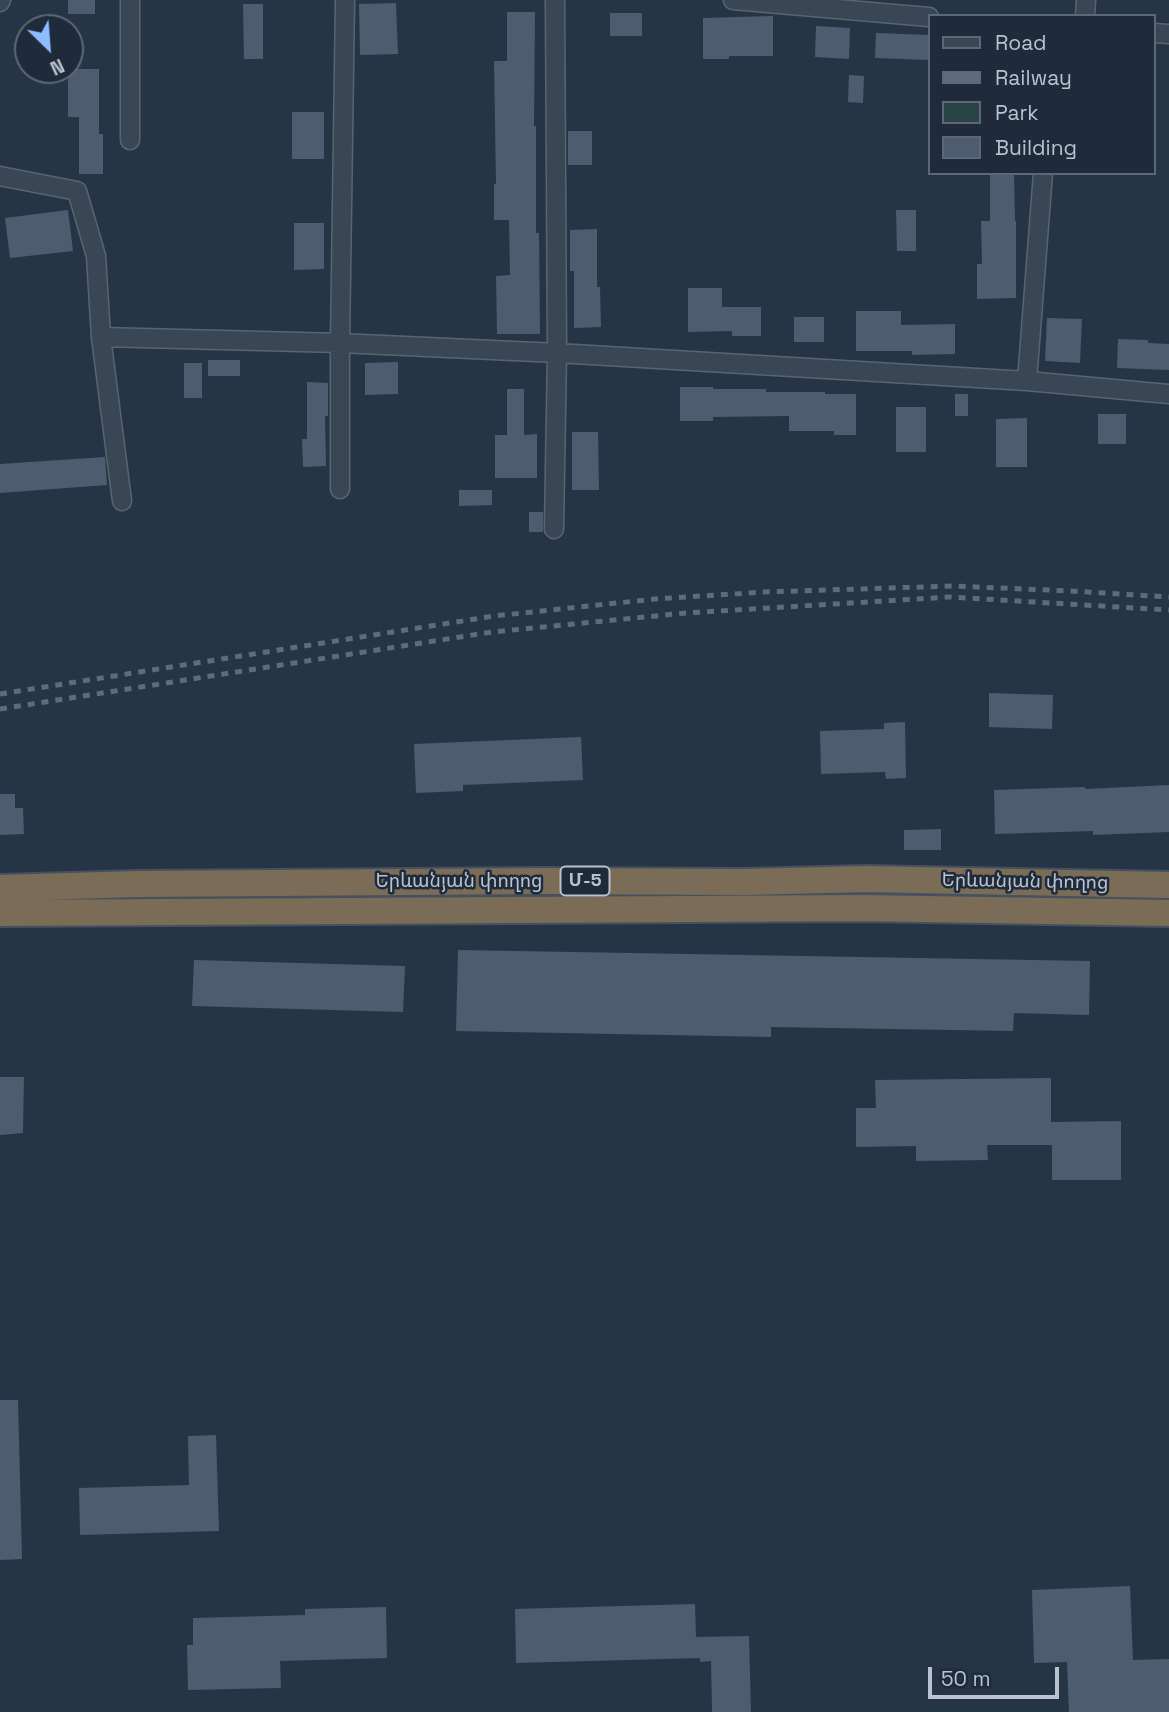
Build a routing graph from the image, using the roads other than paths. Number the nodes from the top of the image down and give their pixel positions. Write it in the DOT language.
graph roads {
  1 [pos="130,0"];
  2 [pos="345,0"];
  3 [pos="555,0"];
  4 [pos="733,0"];
  5 [pos="928,17"];
  6 [pos="130,140"];
  7 [pos="1043,175"];
  8 [pos="0,176"];
  9 [pos="101,337"];
  10 [pos="340,342"];
  11 [pos="557,353"];
  12 [pos="1027,381"];
  13 [pos="1169,394"];
  14 [pos="340,489"];
  15 [pos="122,501"];
  16 [pos="554,529"];
  17 [pos="865,879"];
  18 [pos="541,881"];
  19 [pos="1169,885"];
  20 [pos="0,888"];
  21 [pos="863,908"];
  22 [pos="542,909"];
  23 [pos="0,913"];
  24 [pos="1169,914"];
  1 -- 6 [label="street"];
  2 -- 10 [label="street"];
  3 -- 11 [label="street"];
  4 -- 5 [label="street"];
  7 -- 12 [label="street"];
  8 -- 9 [label="street"];
  9 -- 10 [label="street"];
  9 -- 15 [label="street"];
  10 -- 11 [label="street"];
  10 -- 14 [label="street"];
  11 -- 12 [label="street"];
  11 -- 16 [label="street"];
  12 -- 13 [label="street"];
  17 -- 18 [label="highway, Երևանյան փողոց / Մ-5"];
  17 -- 19 [label="highway, Երևանյան փողոց / Մ-5"];
  17 -- 21 [label="highway"];
  18 -- 20 [label="highway, Երևանյան փողոց / Մ-5"];
  18 -- 22 [label="highway"];
  21 -- 22 [label="highway, Երևանյան փողոց / Մ-5"];
  21 -- 24 [label="highway, Երևանյան փողոց / Մ-5"];
  22 -- 23 [label="highway, Երևանյան փողոց / Մ-5"];
}
